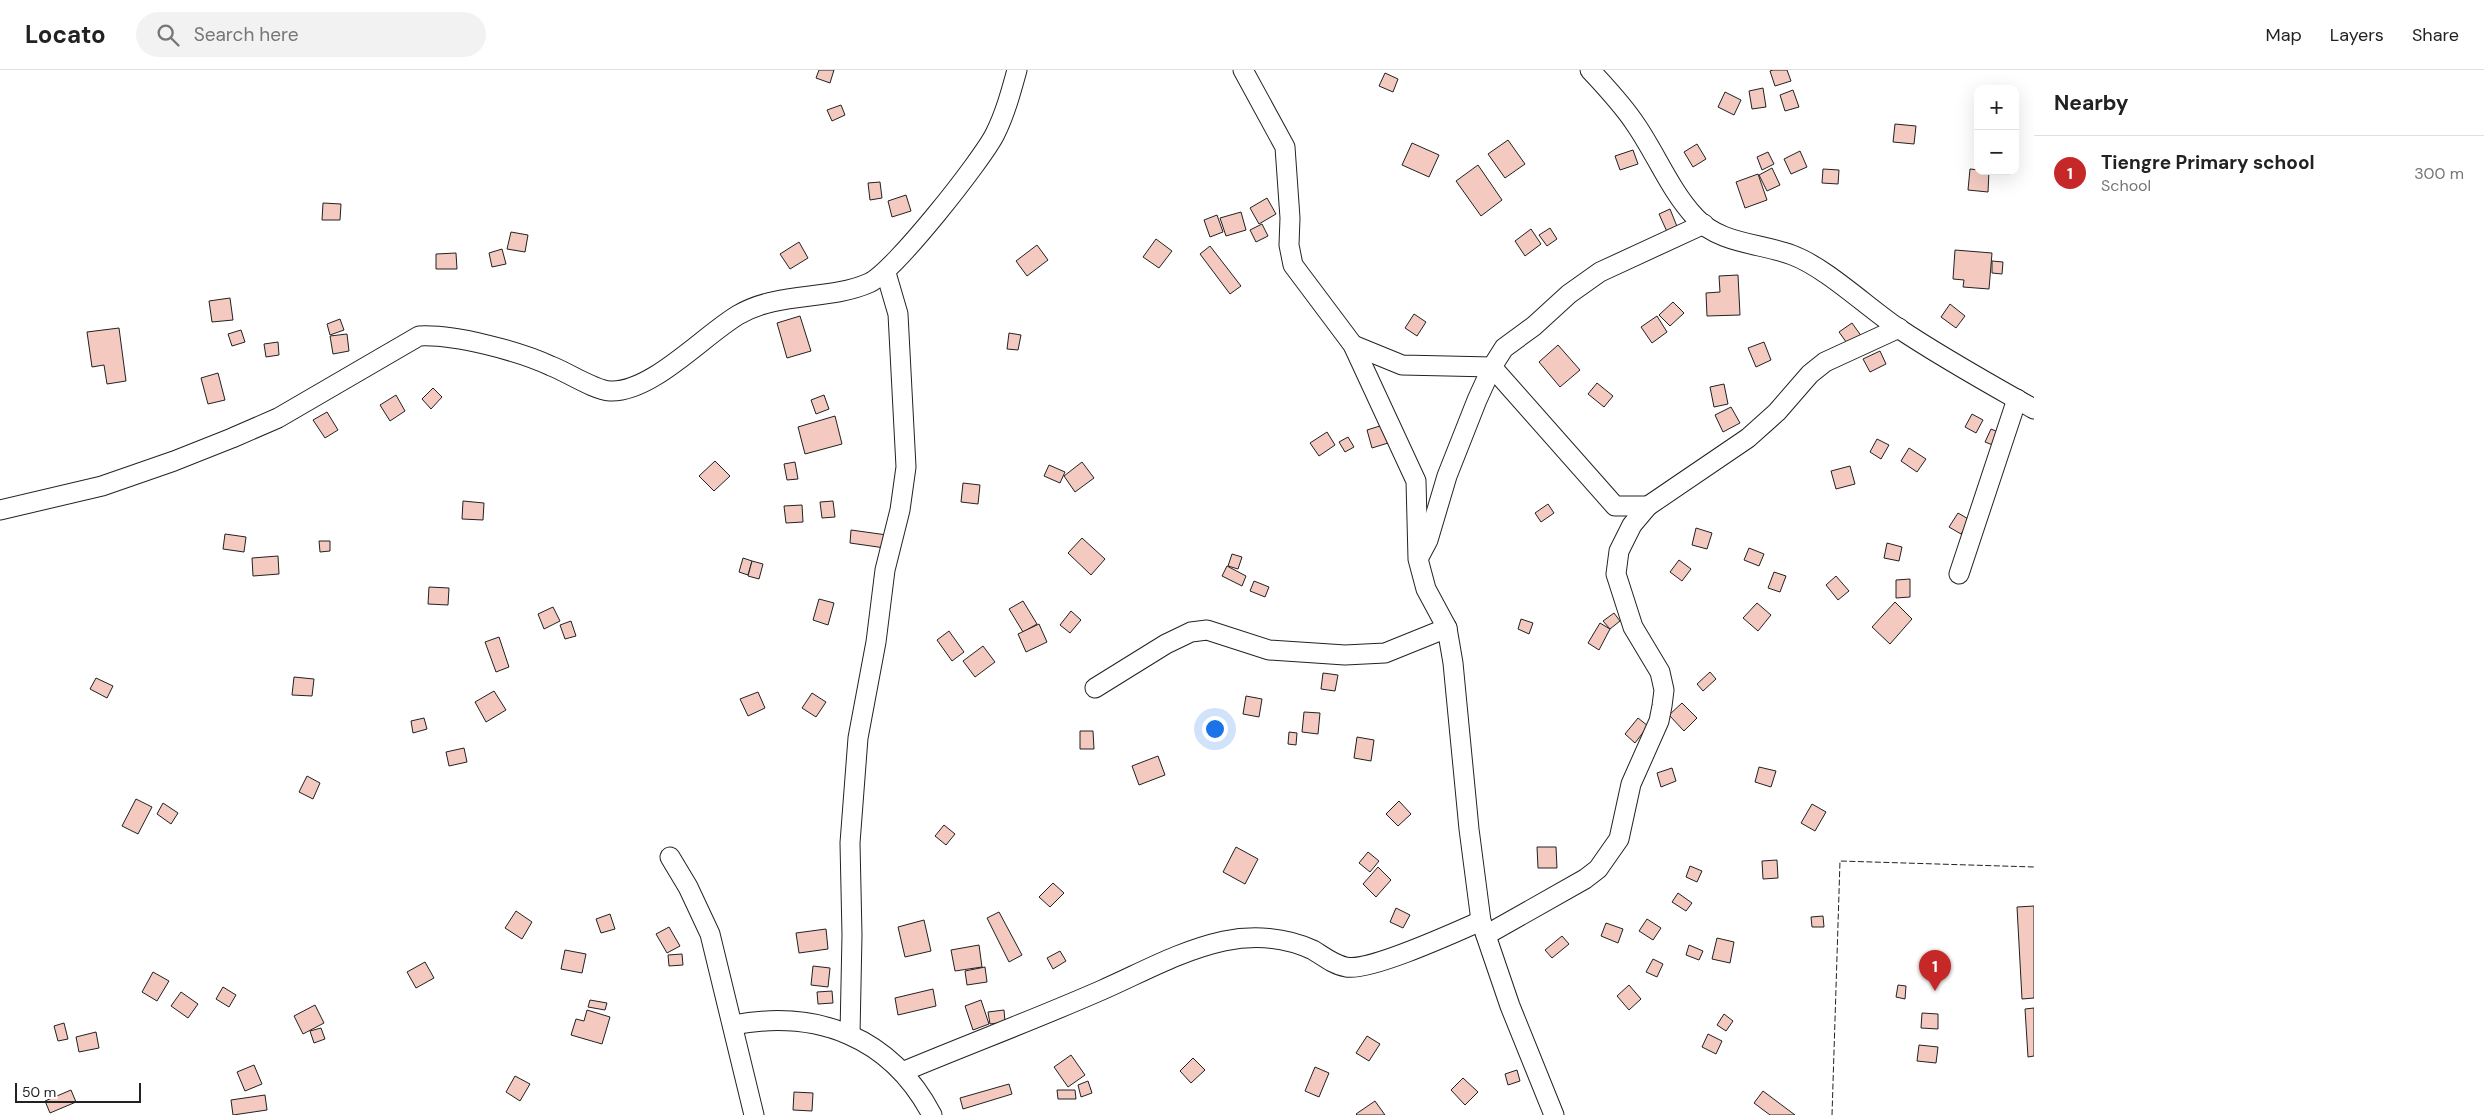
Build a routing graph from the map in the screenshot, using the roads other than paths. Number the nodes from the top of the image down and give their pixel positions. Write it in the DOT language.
graph roads {
  1 [pos="1017,70"];
  2 [pos="1243,70"];
  3 [pos="1590,70"];
  4 [pos="1704,224"];
  5 [pos="886,272"];
  6 [pos="1899,328"];
  7 [pos="1353,345"];
  8 [pos="1492,367"];
  9 [pos="2017,399"];
  10 [pos="2034,409"];
  11 [pos="1648,506"];
  12 [pos="0,510"];
  13 [pos="1418,559"];
  14 [pos="1959,574"];
  15 [pos="1447,628"];
  16 [pos="1095,688"];
  17 [pos="670,858"];
  18 [pos="1483,928"];
  19 [pos="733,1025"];
  20 [pos="850,1034"];
  21 [pos="902,1072"];
  22 [pos="754,1115"];
  23 [pos="932,1115"];
  24 [pos="1554,1115"];
  1 -- 5 [label="street"];
  2 -- 7 [label="street"];
  3 -- 4 [label="street"];
  4 -- 6 [label="street"];
  4 -- 8 [label="street"];
  5 -- 12 [label="street"];
  5 -- 20 [label="street"];
  6 -- 9 [label="street"];
  6 -- 11 [label="street"];
  7 -- 8 [label="street"];
  7 -- 13 [label="street"];
  8 -- 11 [label="street"];
  8 -- 13 [label="street"];
  9 -- 10 [label="street"];
  9 -- 14 [label="street"];
  11 -- 18 [label="street"];
  13 -- 15 [label="street"];
  15 -- 16 [label="street"];
  15 -- 18 [label="street"];
  17 -- 19 [label="street"];
  18 -- 21 [label="street"];
  18 -- 24 [label="street"];
  19 -- 20 [label="street"];
  19 -- 22 [label="street"];
  20 -- 21 [label="street"];
  21 -- 23 [label="street"];
}
